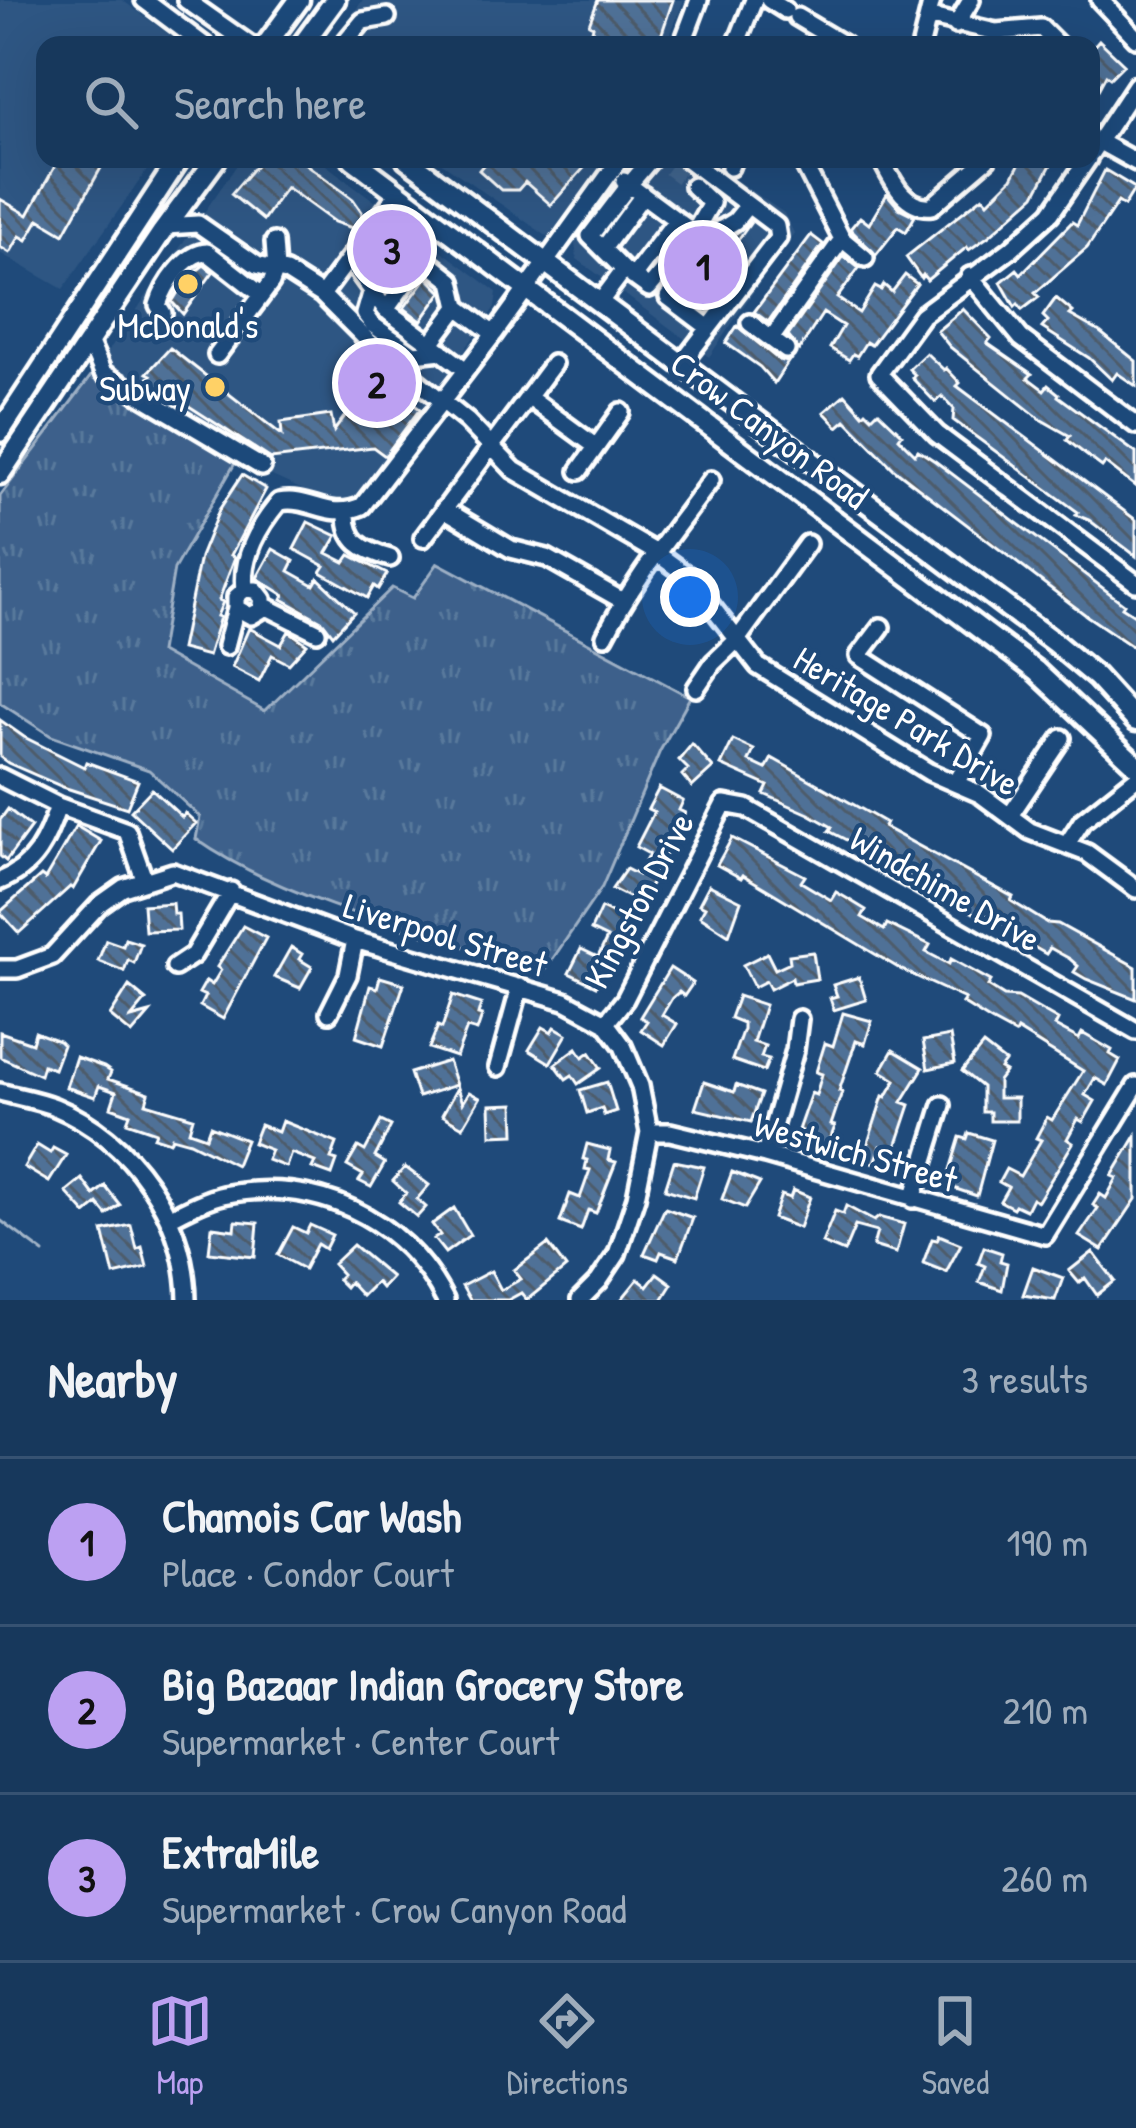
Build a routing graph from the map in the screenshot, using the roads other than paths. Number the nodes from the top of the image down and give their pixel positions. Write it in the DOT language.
graph roads {
  1 [pos="144,0"];
  2 [pos="186,0"];
  3 [pos="299,0"];
  4 [pos="335,0"];
  5 [pos="699,0"];
  6 [pos="754,0"];
  7 [pos="769,0"];
  8 [pos="971,0"];
  9 [pos="1100,0"];
  10 [pos="932,8"];
  11 [pos="387,17"];
  12 [pos="956,25"];
  13 [pos="192,36"];
  14 [pos="237,36"];
  15 [pos="273,36"];
  16 [pos="309,36"];
  17 [pos="350,36"];
  18 [pos="685,36"];
  19 [pos="740,36"];
  20 [pos="824,36"];
  21 [pos="1049,36"];
  22 [pos="1136,38"];
  23 [pos="1136,85"];
  24 [pos="1100,139"];
  25 [pos="1100,153"];
  26 [pos="1136,162"];
  27 [pos="173,168"];
  28 [pos="209,168"];
  29 [pos="365,168"];
  30 [pos="419,168"];
  31 [pos="613,168"];
  32 [pos="618,168"];
  33 [pos="653,168"];
  34 [pos="699,168"];
  35 [pos="806,168"];
  36 [pos="886,168"];
  37 [pos="976,168"];
  38 [pos="1081,168"];
  39 [pos="693,186"];
  40 [pos="636,190"];
  41 [pos="398,193"];
  42 [pos="748,205"];
  43 [pos="676,220"];
  44 [pos="166,226"];
  45 [pos="694,232"];
  46 [pos="717,232"];
  47 [pos="842,239"];
  48 [pos="274,242"];
  49 [pos="866,258"];
  50 [pos="349,259"];
  51 [pos="546,261"];
  52 [pos="276,268"];
  53 [pos="629,274"];
  54 [pos="970,276"];
  55 [pos="526,288"];
  56 [pos="676,288"];
  57 [pos="372,290"];
  58 [pos="258,292"];
  59 [pos="322,296"];
  60 [pos="600,302"];
  61 [pos="458,307"];
  62 [pos="386,310"];
  63 [pos="163,313"];
  64 [pos="750,323"];
  65 [pos="709,328"];
  66 [pos="494,334"];
  67 [pos="770,339"];
  68 [pos="90,343"];
  69 [pos="437,347"];
  70 [pos="786,350"];
  71 [pos="217,355"];
  72 [pos="682,363"];
  73 [pos="553,364"];
  74 [pos="466,370"];
  75 [pos="528,397"];
  76 [pos="443,400"];
  77 [pos="621,412"];
  78 [pos="1136,425"];
  79 [pos="0,432"];
  80 [pos="595,446"];
  81 [pos="490,447"];
  82 [pos="262,467"];
  83 [pos="579,471"];
  84 [pos="0,474"];
  85 [pos="711,480"];
  86 [pos="444,509"];
  87 [pos="347,512"];
  88 [pos="423,538"];
  89 [pos="807,544"];
  90 [pos="655,552"];
  91 [pos="390,557"];
  92 [pos="1136,583"];
  93 [pos="244,589"];
  94 [pos="622,601"];
  95 [pos="263,605"];
  96 [pos="236,608"];
  97 [pos="881,627"];
  98 [pos="317,632"];
  99 [pos="605,636"];
  100 [pos="737,640"];
  101 [pos="226,646"];
  102 [pos="696,688"];
  103 [pos="1136,721"];
  104 [pos="1063,738"];
  105 [pos="1136,765"];
  106 [pos="0,777"];
  107 [pos="1136,778"];
  108 [pos="956,783"];
  109 [pos="724,804"];
  110 [pos="58,806"];
  111 [pos="1011,814"];
  112 [pos="1067,844"];
  113 [pos="144,879"];
  114 [pos="0,881"];
  115 [pos="1136,889"];
  116 [pos="231,891"];
  117 [pos="355,940"];
  118 [pos="175,967"];
  119 [pos="0,969"];
  120 [pos="520,987"];
  121 [pos="329,1013"];
  122 [pos="799,1019"];
  123 [pos="606,1023"];
  124 [pos="1136,1031"];
  125 [pos="498,1067"];
  126 [pos="1136,1086"];
  127 [pos="0,1092"];
  128 [pos="943,1105"];
  129 [pos="649,1132"];
  130 [pos="765,1155"];
  131 [pos="914,1198"];
  132 [pos="171,1217"];
  133 [pos="187,1300"];
  134 [pos="445,1300"];
  135 [pos="580,1300"];
  1 -- 13 [label="street"];
  2 -- 14 [label="street"];
  3 -- 15 [label="main road"];
  4 -- 16 [label="main road"];
  5 -- 18 [label="street"];
  6 -- 19 [label="street"];
  7 -- 20 [label="street"];
  8 -- 12 [label="street"];
  9 -- 22 [label="street"];
  10 -- 12 [label="street"];
  11 -- 17 [label="street"];
  12 -- 21 [label="street"];
  23 -- 24 [label="street"];
  25 -- 26 [label="street"];
  27 -- 79 [label="main road"];
  28 -- 44 [label="main road"];
  29 -- 41 [label="main road, Crow Canyon Road"];
  30 -- 51 [label="main road, Crow Canyon Road"];
  31 -- 51 [label="street"];
  32 -- 40 [label="street"];
  33 -- 40 [label="street"];
  34 -- 42 [label="street"];
  35 -- 47 [label="street"];
  36 -- 37 [label="street"];
  38 -- 54 [label="street"];
  39 -- 45 [label="street"];
  40 -- 43 [label="street"];
  40 -- 53 [label="street"];
  41 -- 50 [label="street"];
  41 -- 55 [label="main road, Crow Canyon Road"];
  42 -- 46 [label="street"];
  42 -- 65 [label="street"];
  43 -- 45 [label="street"];
  43 -- 53 [label="street"];
  44 -- 52 [label="street, Heritage Park Drive"];
  44 -- 68 [label="main road"];
  45 -- 53 [label="street"];
  47 -- 49 [label="street"];
  47 -- 67 [label="street"];
  48 -- 52 [label="street"];
  50 -- 57 [label="street"];
  50 -- 59 [label="street"];
  51 -- 55 [label="street"];
  51 -- 60 [label="main road, Crow Canyon Road"];
  52 -- 58 [label="street"];
  52 -- 59 [label="street, Heritage Park Drive"];
  53 -- 60 [label="street"];
  54 -- 78 [label="street"];
  54 -- 92 [label="street"];
  55 -- 66 [label="street"];
  55 -- 105 [label="main road, Crow Canyon Road"];
  56 -- 65 [label="street"];
  57 -- 62 [label="street"];
  57 -- 69 [label="street"];
  58 -- 63 [label="street"];
  58 -- 71 [label="street"];
  59 -- 76 [label="street, Heritage Park Drive"];
  60 -- 72 [label="main road, Crow Canyon Road"];
  61 -- 62 [label="street"];
  61 -- 66 [label="street"];
  61 -- 69 [label="street"];
  62 -- 69 [label="street"];
  64 -- 67 [label="street"];
  65 -- 72 [label="street"];
  66 -- 74 [label="street"];
  67 -- 70 [label="street"];
  68 -- 82 [label="street"];
  68 -- 84 [label="main road"];
  69 -- 74 [label="street"];
  72 -- 103 [label="main road, Crow Canyon Road"];
  73 -- 75 [label="street"];
  74 -- 76 [label="street"];
  75 -- 80 [label="street"];
  75 -- 81 [label="street"];
  76 -- 81 [label="street, Heritage Park Drive"];
  76 -- 87 [label="street"];
  77 -- 80 [label="street"];
  80 -- 83 [label="street"];
  81 -- 86 [label="street"];
  81 -- 90 [label="street, Heritage Park Drive"];
  85 -- 90 [label="street"];
  86 -- 88 [label="street"];
  86 -- 94 [label="street"];
  87 -- 91 [label="street"];
  87 -- 93 [label="street"];
  89 -- 100 [label="street"];
  90 -- 94 [label="street"];
  90 -- 100 [label="street, Heritage Park Drive"];
  93 -- 95 [label="street"];
  93 -- 96 [label="street"];
  94 -- 99 [label="street"];
  95 -- 96 [label="street"];
  95 -- 98 [label="street"];
  96 -- 101 [label="street"];
  97 -- 108 [label="street"];
  100 -- 102 [label="street"];
  100 -- 108 [label="street, Heritage Park Drive"];
  104 -- 111 [label="street"];
  106 -- 110 [label="street"];
  107 -- 112 [label="street"];
  108 -- 111 [label="street, Heritage Park Drive"];
  109 -- 123 [label="street, Kingston Drive"];
  109 -- 124 [label="street, Windchime Drive"];
  110 -- 113 [label="street"];
  110 -- 114 [label="street"];
  111 -- 112 [label="street, Heritage Park Drive"];
  112 -- 115 [label="street, Heritage Park Drive"];
  113 -- 116 [label="street, Liverpool Street"];
  113 -- 119 [label="street"];
  116 -- 117 [label="street, Liverpool Street"];
  116 -- 118 [label="street"];
  117 -- 120 [label="street, Liverpool Street"];
  117 -- 121 [label="street"];
  120 -- 123 [label="street, Liverpool Street"];
  120 -- 125 [label="street"];
  122 -- 130 [label="street"];
  123 -- 129 [label="street"];
  126 -- 131 [label="street, Westwich Street"];
  127 -- 132 [label="street"];
  128 -- 131 [label="street"];
  129 -- 130 [label="street, Westwich Street"];
  129 -- 135 [label="street"];
  130 -- 131 [label="street, Westwich Street"];
  132 -- 133 [label="street"];
  132 -- 134 [label="street"];
}
